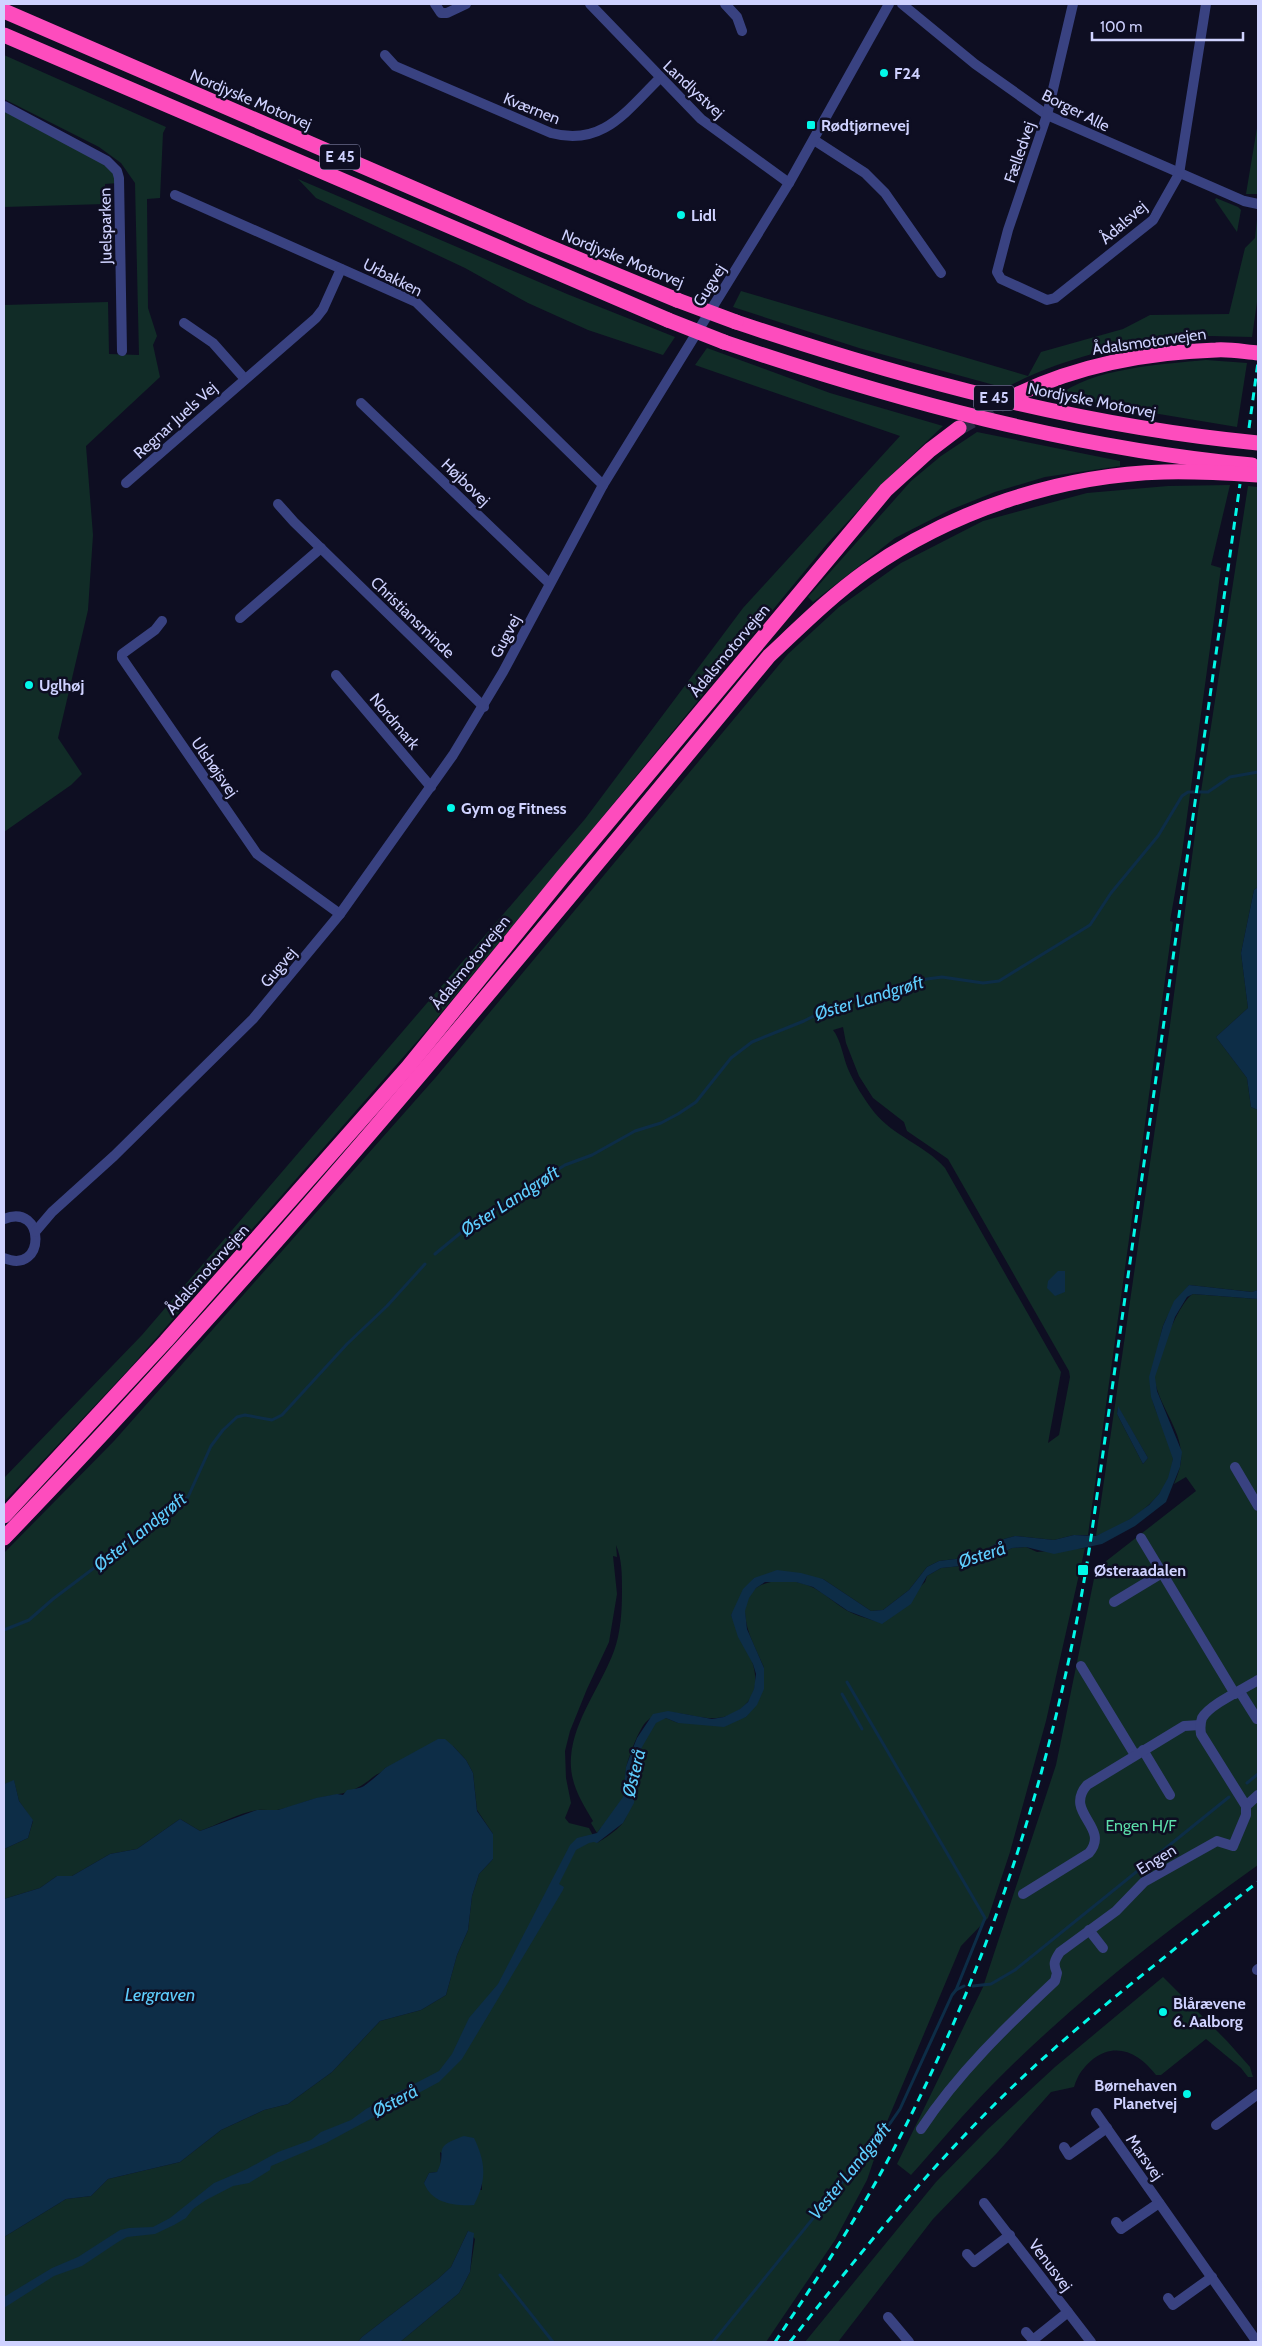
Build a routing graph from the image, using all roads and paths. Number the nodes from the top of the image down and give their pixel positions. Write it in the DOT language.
graph roads {
  1 [pos="435,4"];
  2 [pos="466,4"];
  3 [pos="590,4"];
  4 [pos="725,4"];
  5 [pos="889,4"];
  6 [pos="902,4"];
  7 [pos="1073,4"];
  8 [pos="1206,4"];
  9 [pos="4,11"];
  10 [pos="742,31"];
  11 [pos="4,35"];
  12 [pos="385,55"];
  13 [pos="660,78"];
  14 [pos="4,106"];
  15 [pos="1047,115"];
  16 [pos="814,140"];
  17 [pos="1178,174"];
  18 [pos="789,183"];
  19 [pos="175,195"];
  20 [pos="1258,204"];
  21 [pos="341,269"];
  22 [pos="941,273"];
  23 [pos="1001,279"];
  24 [pos="184,323"];
  25 [pos="122,351"];
  26 [pos="1258,354"];
  27 [pos="244,378"];
  28 [pos="1018,394"];
  29 [pos="361,403"];
  30 [pos="959,428"];
  31 [pos="1258,443"];
  32 [pos="1258,465"];
  33 [pos="1258,475"];
  34 [pos="126,483"];
  35 [pos="602,485"];
  36 [pos="278,504"];
  37 [pos="320,548"];
  38 [pos="550,583"];
  39 [pos="240,618"];
  40 [pos="162,622"];
  41 [pos="336,675"];
  42 [pos="484,707"];
  43 [pos="431,787"];
  44 [pos="340,914"];
  45 [pos="52,1212"];
  46 [pos="4,1217"];
  47 [pos="27,1220"];
  48 [pos="35,1232"];
  49 [pos="7,1261"];
  50 [pos="1235,1467"];
  51 [pos="1258,1506"];
  52 [pos="4,1516"];
  53 [pos="4,1538"];
  54 [pos="1141,1538"];
  55 [pos="1162,1573"];
  56 [pos="1114,1602"];
  57 [pos="1081,1666"];
  58 [pos="1258,1680"];
  59 [pos="1238,1693"];
  60 [pos="1257,1719"];
  61 [pos="1200,1726"];
  62 [pos="1139,1753"];
  63 [pos="1170,1795"];
  64 [pos="1258,1795"];
  65 [pos="1246,1806"];
  66 [pos="1023,1894"];
  67 [pos="1089,1930"];
  68 [pos="1103,1948"];
  69 [pos="1258,2094"];
  70 [pos="1096,2113"];
  71 [pos="1216,2125"];
  72 [pos="1107,2128"];
  73 [pos="921,2129"];
  74 [pos="1064,2147"];
  75 [pos="984,2203"];
  76 [pos="1159,2203"];
  77 [pos="1116,2222"];
  78 [pos="1010,2235"];
  79 [pos="967,2254"];
  80 [pos="1212,2277"];
  81 [pos="1168,2298"];
  82 [pos="1068,2312"];
  83 [pos="888,2317"];
  84 [pos="1026,2332"];
  85 [pos="909,2342"];
  86 [pos="1091,2342"];
  87 [pos="1257,2342"];
  1 -- 2 [label="street"];
  3 -- 13 [label="street, Landlystvej"];
  4 -- 10 [label="street"];
  5 -- 16 [label="street, Gugvej"];
  6 -- 15 [label="street, Borger Alle"];
  7 -- 15 [label="street, Fælledvej"];
  8 -- 17 [label="street, Ådalsvej"];
  9 -- 31 [label="highway, Nordjyske Motorvej / E 45, bridge"];
  11 -- 32 [label="highway, E 45, bridge"];
  12 -- 13 [label="street, Kværnen"];
  13 -- 18 [label="street, Landlystvej"];
  14 -- 25 [label="street, Juelsparken"];
  15 -- 17 [label="street, Borger Alle"];
  15 -- 23 [label="street, Fælledvej"];
  16 -- 18 [label="street, Gugvej"];
  16 -- 22 [label="street"];
  17 -- 20 [label="street, Borger Alle"];
  17 -- 23 [label="street, Ådalsvej"];
  18 -- 35 [label="street, Gugvej"];
  19 -- 21 [label="street, Urbakken"];
  21 -- 27 [label="street, Regnar Juels Vej"];
  21 -- 35 [label="street, Urbakken"];
  24 -- 27 [label="street"];
  26 -- 28 [label="highway, Ådalsmotorvejen"];
  27 -- 34 [label="street, Regnar Juels Vej"];
  29 -- 38 [label="street, Højbovej"];
  30 -- 52 [label="highway, Ådalsmotorvejen"];
  33 -- 53 [label="highway, Ådalsmotorvejen"];
  35 -- 38 [label="street, Gugvej"];
  36 -- 37 [label="street, Christiansminde"];
  37 -- 39 [label="street"];
  37 -- 42 [label="street, Christiansminde"];
  38 -- 42 [label="street, Gugvej"];
  40 -- 44 [label="street, Ulshøjsvej"];
  41 -- 43 [label="street, Nordmark"];
  42 -- 43 [label="street, Gugvej"];
  43 -- 44 [label="street, Gugvej"];
  44 -- 45 [label="street, Gugvej"];
  45 -- 47 [label="street, Gugvej"];
  45 -- 48 [label="street, Gugvej"];
  46 -- 47 [label="street"];
  47 -- 48 [label="street"];
  48 -- 49 [label="street"];
  50 -- 51 [label="street"];
  54 -- 55 [label="street"];
  55 -- 56 [label="street"];
  55 -- 59 [label="street"];
  57 -- 62 [label="street"];
  58 -- 59 [label="street"];
  59 -- 60 [label="street"];
  59 -- 61 [label="street"];
  61 -- 62 [label="street"];
  61 -- 65 [label="street"];
  62 -- 63 [label="street"];
  62 -- 66 [label="street"];
  64 -- 65 [label="street"];
  65 -- 67 [label="street, Engen"];
  67 -- 68 [label="street"];
  67 -- 73 [label="street, Engen"];
  69 -- 71 [label="street"];
  70 -- 72 [label="street, Marsvej"];
  72 -- 74 [label="street, Marsvej"];
  72 -- 76 [label="street, Marsvej"];
  75 -- 78 [label="street, Venusvej"];
  76 -- 77 [label="street, Marsvej"];
  76 -- 80 [label="street, Marsvej"];
  78 -- 79 [label="street, Venusvej"];
  78 -- 82 [label="street, Venusvej"];
  80 -- 81 [label="street"];
  80 -- 87 [label="street, Marsvej"];
  82 -- 84 [label="street, Venusvej"];
  82 -- 86 [label="street, Venusvej"];
  83 -- 85 [label="street"];
}
